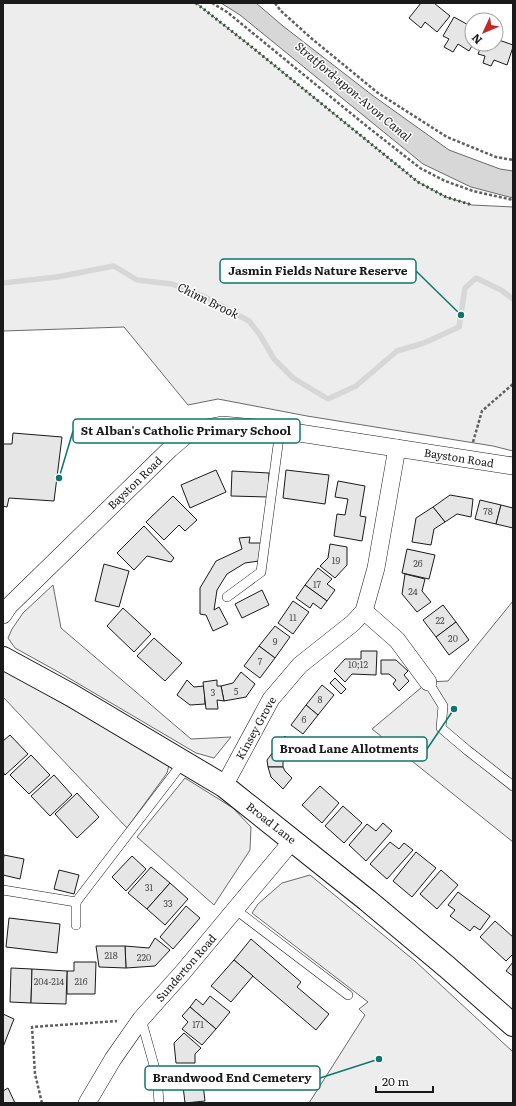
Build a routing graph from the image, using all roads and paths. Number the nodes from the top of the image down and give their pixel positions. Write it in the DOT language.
graph roads {
  1 [pos="212,3"];
  2 [pos="275,3"];
  3 [pos="513,160"];
  4 [pos="513,200"];
  5 [pos="513,384"];
  6 [pos="280,430"];
  7 [pos="397,448"];
  8 [pos="468,459"];
  9 [pos="513,466"];
  10 [pos="227,597"];
  11 [pos="364,611"];
  12 [pos="3,615"];
  13 [pos="3,658"];
  14 [pos="428,682"];
  15 [pos="184,761"];
  16 [pos="224,786"];
  17 [pos="513,786"];
  18 [pos="293,840"];
  19 [pos="3,890"];
  20 [pos="76,902"];
  21 [pos="236,910"];
  22 [pos="76,925"];
  23 [pos="348,995"];
  24 [pos="141,1019"];
  25 [pos="513,1025"];
  26 [pos="42,1103"];
  27 [pos="87,1103"];
  28 [pos="159,1103"];
  1 -- 4 [label="path"];
  2 -- 3 [label="path"];
  5 -- 8 [label="path"];
  6 -- 7 [label="street, Bayston Road"];
  6 -- 10 [label="lane"];
  6 -- 12 [label="street, Bayston Road"];
  7 -- 8 [label="street, Bayston Road"];
  7 -- 11 [label="street, Kinsey Grove"];
  8 -- 9 [label="street, Bayston Road"];
  11 -- 14 [label="street"];
  11 -- 16 [label="street, Kinsey Grove"];
  13 -- 15 [label="street, Broad Lane"];
  14 -- 17 [label="lane"];
  15 -- 16 [label="street, Broad Lane"];
  15 -- 20 [label="lane"];
  16 -- 18 [label="street, Broad Lane"];
  18 -- 21 [label="street, Sunderton Road"];
  18 -- 25 [label="street, Broad Lane"];
  19 -- 20 [label="lane"];
  20 -- 22 [label="lane"];
  21 -- 23 [label="lane"];
  21 -- 24 [label="street, Sunderton Road"];
  24 -- 26 [label="path"];
  24 -- 27 [label="street, Sunderton Road"];
  24 -- 28 [label="lane"];
}
